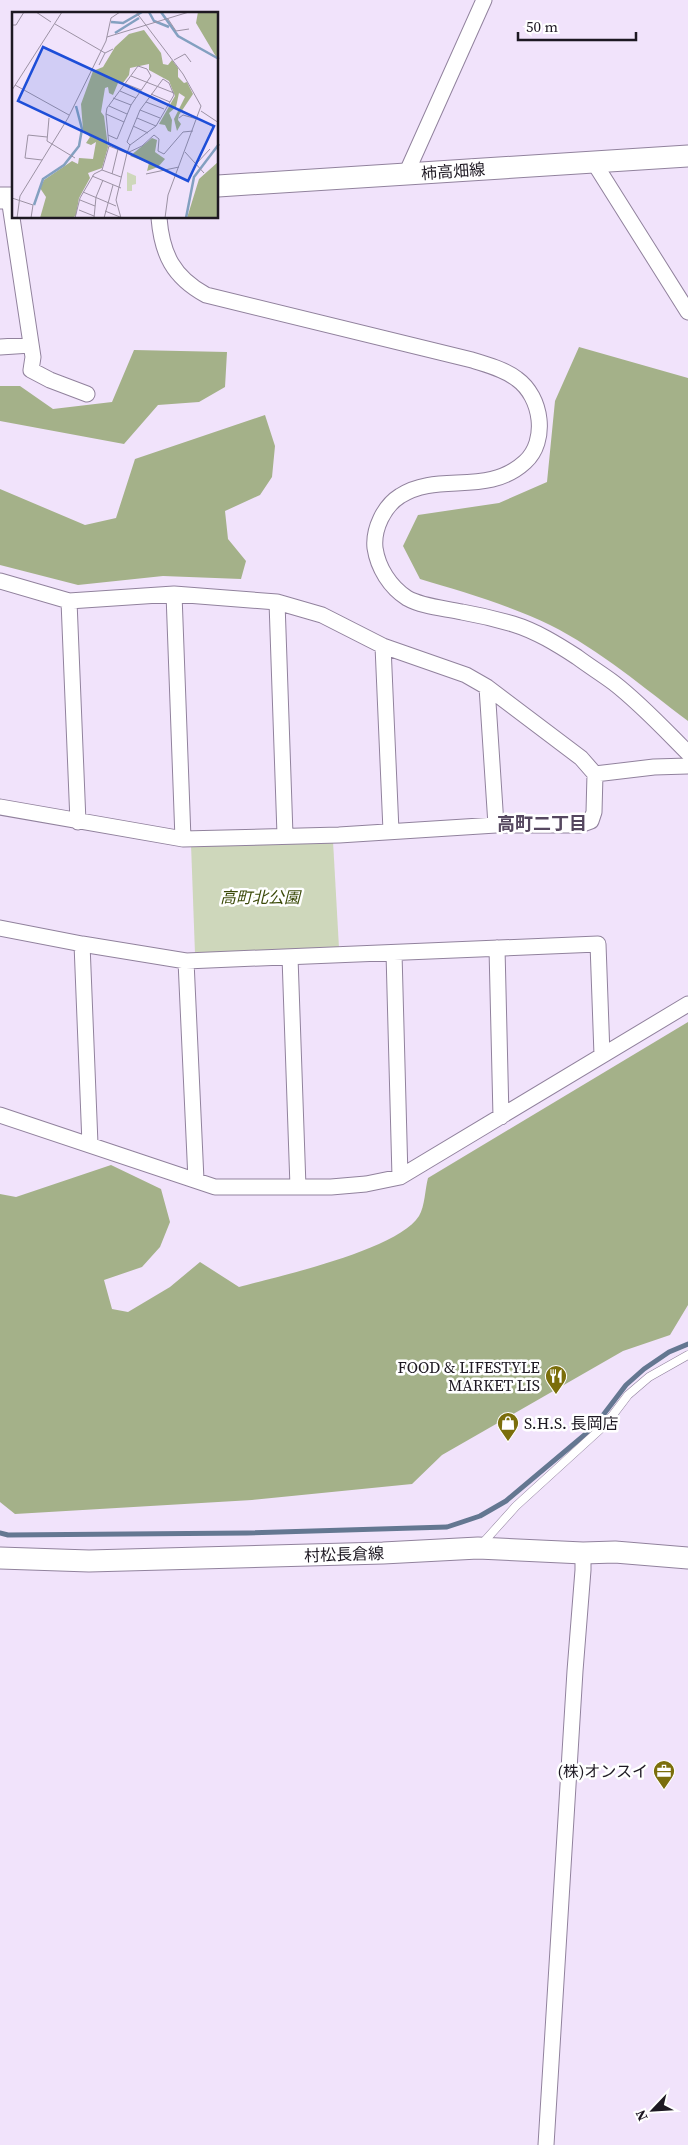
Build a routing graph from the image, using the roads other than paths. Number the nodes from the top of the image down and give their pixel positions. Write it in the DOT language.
graph roads {
  1 [pos="482,0"];
  2 [pos="688,156"];
  3 [pos="593,162"];
  4 [pos="406,174"];
  5 [pos="219,186"];
  6 [pos="8,198"];
  7 [pos="159,219"];
  8 [pos="688,312"];
  9 [pos="31,344"];
  10 [pos="0,348"];
  11 [pos="87,394"];
  12 [pos="0,581"];
  13 [pos="174,594"];
  14 [pos="70,601"];
  15 [pos="276,602"];
  16 [pos="383,646"];
  17 [pos="487,686"];
  18 [pos="688,753"];
  19 [pos="688,766"];
  20 [pos="595,774"];
  21 [pos="0,807"];
  22 [pos="78,822"];
  23 [pos="496,825"];
  24 [pos="390,831"];
  25 [pos="285,835"];
  26 [pos="183,839"];
  27 [pos="0,928"];
  28 [pos="82,944"];
  29 [pos="498,948"];
  30 [pos="394,953"];
  31 [pos="290,957"];
  32 [pos="186,961"];
  33 [pos="688,1004"];
  34 [pos="602,1055"];
  35 [pos="0,1115"];
  36 [pos="501,1118"];
  37 [pos="90,1144"];
  38 [pos="400,1177"];
  39 [pos="196,1180"];
  40 [pos="298,1187"];
  41 [pos="688,1355"];
  42 [pos="478,1548"];
  43 [pos="583,1553"];
  44 [pos="0,1558"];
  45 [pos="688,1558"];
  46 [pos="546,2145"];
  1 -- 4 [label="street"];
  2 -- 3 [label="main road, 柿高畑線"];
  3 -- 4 [label="main road, 柿高畑線"];
  3 -- 8 [label="street"];
  4 -- 5 [label="main road, 柿高畑線"];
  6 -- 9 [label="street"];
  7 -- 18 [label="street"];
  9 -- 10 [label="street"];
  9 -- 11 [label="street"];
  12 -- 14 [label="street"];
  13 -- 14 [label="street"];
  13 -- 15 [label="street"];
  13 -- 26 [label="street"];
  14 -- 22 [label="street"];
  15 -- 16 [label="street"];
  15 -- 25 [label="street"];
  16 -- 17 [label="street"];
  16 -- 24 [label="street"];
  17 -- 20 [label="street"];
  17 -- 23 [label="street"];
  19 -- 20 [label="street"];
  20 -- 23 [label="street"];
  21 -- 22 [label="street"];
  22 -- 26 [label="street"];
  23 -- 24 [label="street"];
  24 -- 25 [label="street"];
  25 -- 26 [label="street"];
  27 -- 28 [label="street"];
  28 -- 32 [label="street"];
  28 -- 37 [label="street"];
  29 -- 30 [label="street"];
  29 -- 34 [label="street"];
  29 -- 36 [label="street"];
  30 -- 31 [label="street"];
  30 -- 38 [label="street"];
  31 -- 32 [label="street"];
  31 -- 40 [label="street"];
  32 -- 39 [label="street"];
  33 -- 34 [label="street"];
  34 -- 36 [label="street"];
  35 -- 37 [label="street"];
  36 -- 38 [label="street"];
  37 -- 39 [label="street"];
  38 -- 40 [label="street"];
  39 -- 40 [label="street"];
  41 -- 42 [label="lane"];
  42 -- 43 [label="main road, 村松長倉線"];
  42 -- 44 [label="main road, 村松長倉線"];
  43 -- 45 [label="main road, 村松長倉線"];
  43 -- 46 [label="street"];
}
